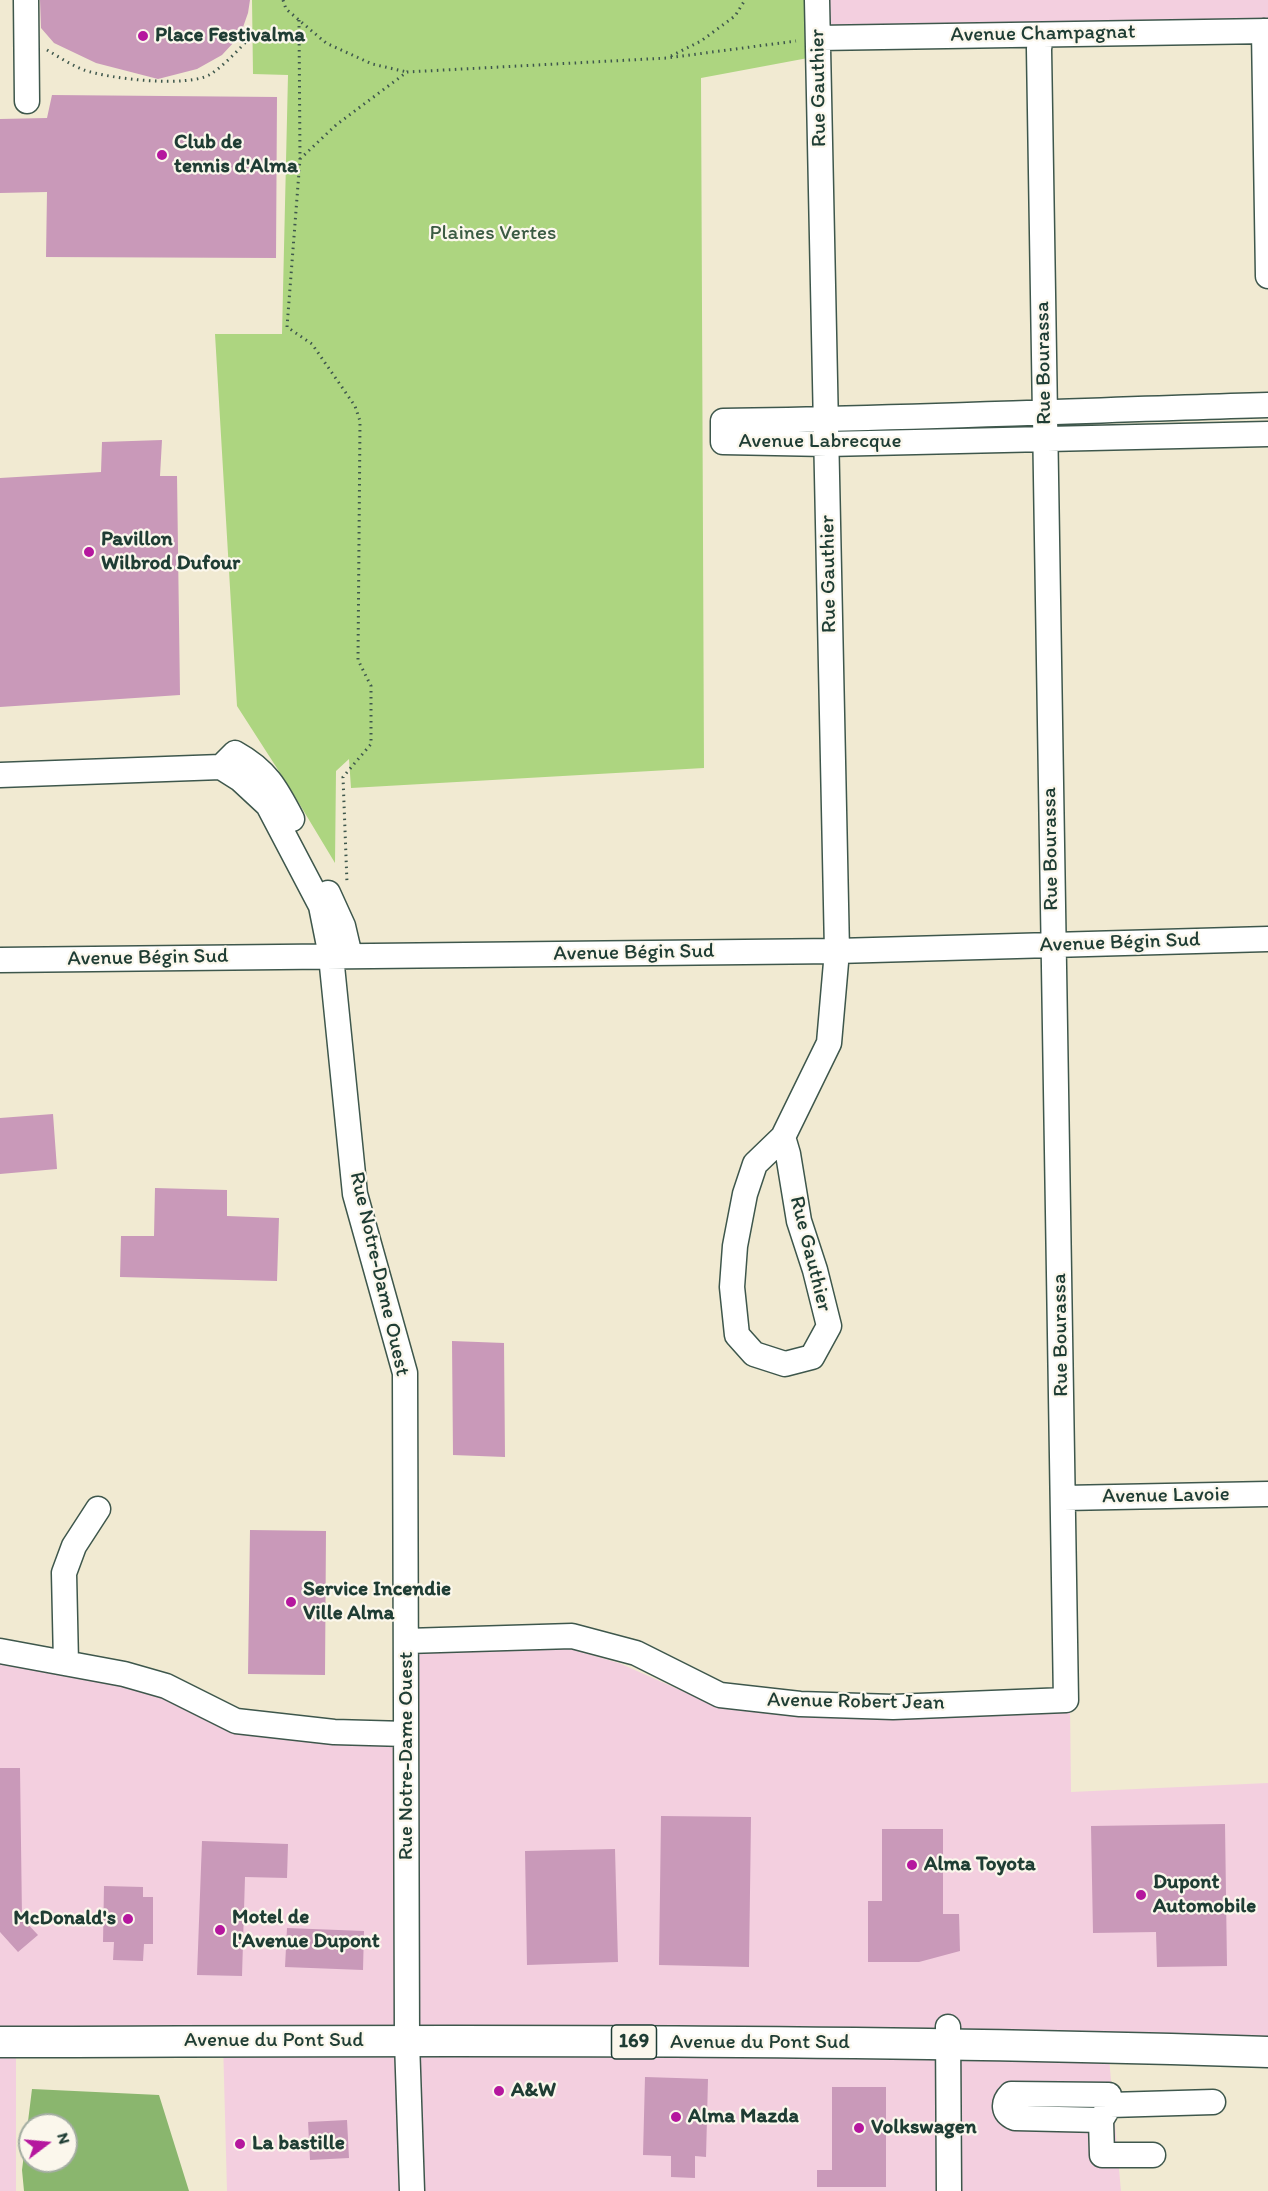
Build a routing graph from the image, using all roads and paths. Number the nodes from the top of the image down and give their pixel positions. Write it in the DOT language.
graph roads {
  1 [pos="26,0"];
  2 [pos="283,0"];
  3 [pos="745,0"];
  4 [pos="817,0"];
  5 [pos="299,20"];
  6 [pos="1266,31"];
  7 [pos="254,33"];
  8 [pos="1041,34"];
  9 [pos="818,38"];
  10 [pos="27,39"];
  11 [pos="667,58"];
  12 [pos="407,72"];
  13 [pos="27,101"];
  14 [pos="300,159"];
  15 [pos="1268,276"];
  16 [pos="1268,405"];
  17 [pos="1045,411"];
  18 [pos="825,420"];
  19 [pos="1268,434"];
  20 [pos="1045,439"];
  21 [pos="827,444"];
  22 [pos="0,775"];
  23 [pos="347,884"];
  24 [pos="1268,939"];
  25 [pos="1053,945"];
  26 [pos="837,951"];
  27 [pos="341,956"];
  28 [pos="0,960"];
  29 [pos="783,1137"];
  30 [pos="1268,1494"];
  31 [pos="1064,1498"];
  32 [pos="98,1509"];
  33 [pos="407,1641"];
  34 [pos="0,1651"];
  35 [pos="66,1663"];
  36 [pos="1066,1700"];
  37 [pos="406,1734"];
  38 [pos="0,2022"];
  39 [pos="407,2032"];
  40 [pos="1268,2035"];
  41 [pos="947,2036"];
  42 [pos="0,2042"];
  43 [pos="1268,2052"];
  44 [pos="1213,2102"];
  45 [pos="1153,2155"];
  46 [pos="412,2191"];
  47 [pos="949,2191"];
  1 -- 10 [label="street"];
  2 -- 5 [label="path"];
  3 -- 11 [label="path"];
  4 -- 9 [label="street, Rue Gauthier"];
  5 -- 12 [label="path"];
  5 -- 14 [label="path"];
  6 -- 8 [label="street, Avenue Champagnat"];
  6 -- 15 [label="street"];
  7 -- 10 [label="path"];
  8 -- 9 [label="street, Avenue Champagnat"];
  8 -- 17 [label="street, Rue Bourassa"];
  9 -- 11 [label="path"];
  9 -- 18 [label="street, Rue Gauthier"];
  10 -- 13 [label="street"];
  11 -- 12 [label="path"];
  12 -- 14 [label="path"];
  14 -- 23 [label="path"];
  16 -- 17 [label="street, Avenue Labrecque"];
  17 -- 18 [label="street, Avenue Labrecque"];
  17 -- 20 [label="street, Rue Bourassa"];
  18 -- 21 [label="street, Rue Gauthier"];
  18 -- 21 [label="street, Avenue Labrecque"];
  19 -- 20 [label="street, Avenue Labrecque"];
  20 -- 21 [label="street, Avenue Labrecque"];
  20 -- 25 [label="street, Rue Bourassa"];
  21 -- 26 [label="street, Rue Gauthier"];
  22 -- 27 [label="street, Rue Notre-Dame Ouest"];
  24 -- 25 [label="street, Avenue Bégin Sud"];
  25 -- 26 [label="street, Avenue Bégin Sud"];
  25 -- 31 [label="street, Rue Bourassa"];
  26 -- 27 [label="street, Avenue Bégin Sud"];
  26 -- 29 [label="street, Rue Gauthier"];
  27 -- 28 [label="street, Avenue Bégin Sud"];
  27 -- 33 [label="street, Rue Notre-Dame Ouest"];
  29 -- 29 [label="street, Rue Gauthier"];
  30 -- 31 [label="street, Avenue Lavoie"];
  31 -- 36 [label="street, Rue Bourassa"];
  32 -- 35 [label="street"];
  33 -- 36 [label="street, Avenue Robert Jean"];
  33 -- 37 [label="street, Rue Notre-Dame Ouest"];
  34 -- 35 [label="street"];
  35 -- 37 [label="street"];
  37 -- 39 [label="street, Rue Notre-Dame Ouest"];
  38 -- 39 [label="main road, Avenue du Pont Sud / 169"];
  39 -- 41 [label="main road, Avenue du Pont Sud / 169"];
  39 -- 42 [label="main road, Avenue du Pont Sud / 169"];
  39 -- 46 [label="street, Rue Notre-Dame Ouest"];
  40 -- 41 [label="main road, Avenue du Pont Sud / 169"];
  41 -- 43 [label="main road, Avenue du Pont Sud / 169"];
  41 -- 47 [label="street"];
  44 -- 45 [label="street"];
}
